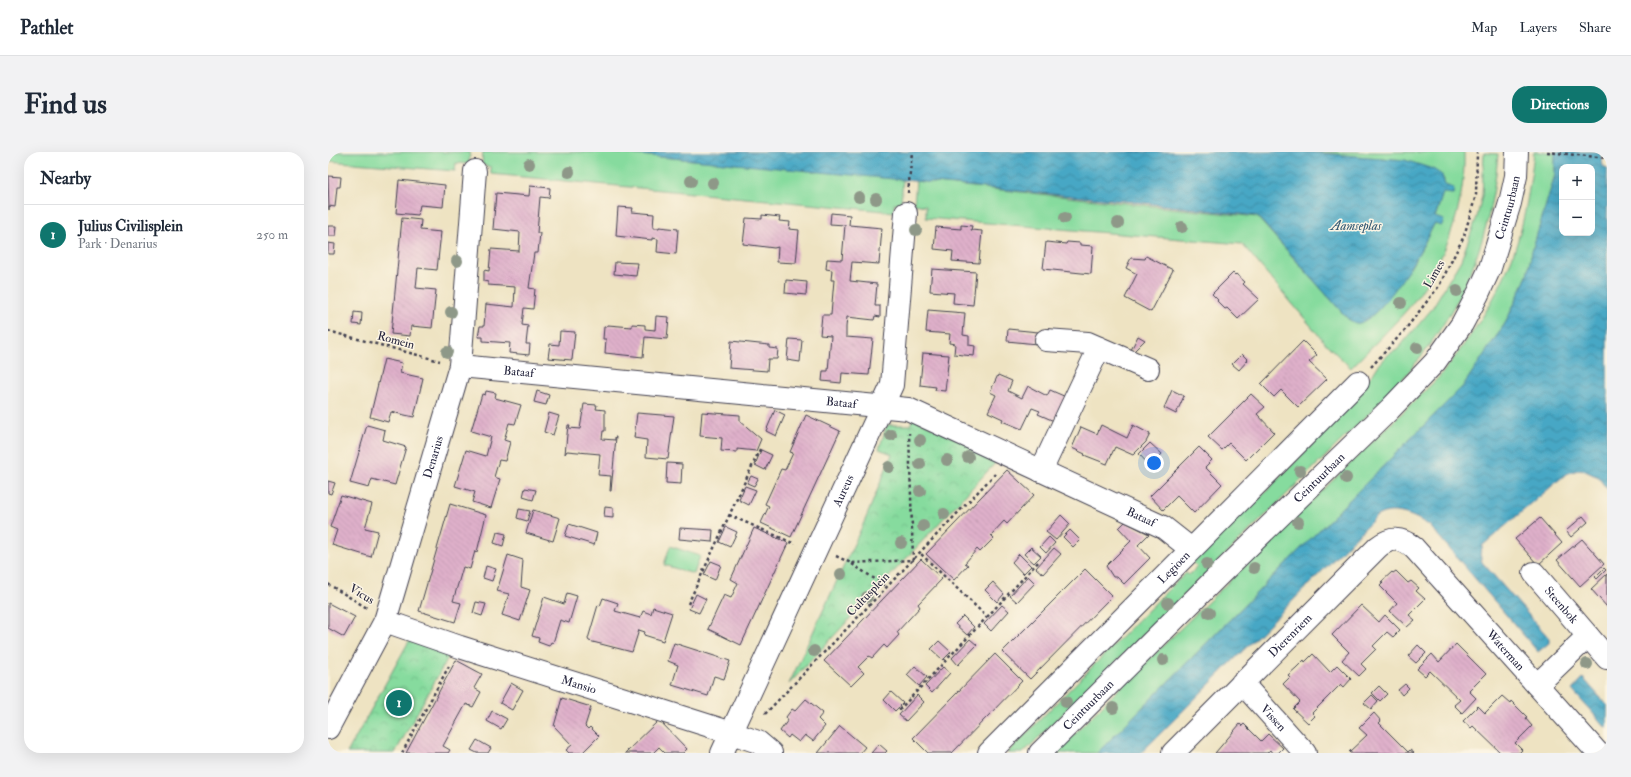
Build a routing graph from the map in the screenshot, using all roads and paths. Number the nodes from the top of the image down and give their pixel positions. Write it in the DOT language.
graph roads {
  1 [pos="912,152"];
  2 [pos="1477,152"];
  3 [pos="1517,152"];
  4 [pos="1547,152"];
  5 [pos="1607,158"];
  6 [pos="475,171"];
  7 [pos="908,186"];
  8 [pos="906,213"];
  9 [pos="328,331"];
  10 [pos="1046,340"];
  11 [pos="1099,348"];
  12 [pos="460,366"];
  13 [pos="1148,369"];
  14 [pos="1358,382"];
  15 [pos="883,406"];
  16 [pos="908,409"];
  17 [pos="761,447"];
  18 [pos="1010,457"];
  19 [pos="1040,471"];
  20 [pos="729,515"];
  21 [pos="1414,548"];
  22 [pos="1191,549"];
  23 [pos="816,550"];
  24 [pos="920,553"];
  25 [pos="913,560"];
  26 [pos="1040,560"];
  27 [pos="851,563"];
  28 [pos="1534,574"];
  29 [pos="328,584"];
  30 [pos="887,587"];
  31 [pos="688,604"];
  32 [pos="987,617"];
  33 [pos="385,621"];
  34 [pos="1588,636"];
  35 [pos="460,647"];
  36 [pos="1607,658"];
  37 [pos="1242,683"];
  38 [pos="1537,685"];
  39 [pos="899,710"];
  40 [pos="761,717"];
  41 [pos="328,728"];
  42 [pos="732,733"];
  43 [pos="402,753"];
  44 [pos="722,753"];
  45 [pos="771,753"];
  46 [pos="989,753"];
  47 [pos="1040,753"];
  48 [pos="1174,753"];
  49 [pos="1306,753"];
  50 [pos="1598,753"];
  1 -- 7 [label="path"];
  2 -- 14 [label="path, Limes"];
  3 -- 47 [label="street, Ceintuurbaan"];
  4 -- 5 [label="path"];
  6 -- 12 [label="street, Denarius"];
  8 -- 15 [label="street, Aureus"];
  9 -- 12 [label="path, Romein"];
  10 -- 11 [label="street"];
  11 -- 13 [label="street"];
  11 -- 19 [label="street"];
  12 -- 15 [label="street, Bataaf"];
  12 -- 33 [label="street, Denarius"];
  14 -- 22 [label="street, Legioen"];
  15 -- 16 [label="street, Bataaf"];
  15 -- 23 [label="street, Aureus"];
  16 -- 18 [label="street, Bataaf"];
  16 -- 25 [label="path"];
  17 -- 20 [label="path"];
  18 -- 19 [label="street, Bataaf"];
  18 -- 24 [label="path, Cultusplein"];
  19 -- 22 [label="street, Bataaf"];
  20 -- 23 [label="path"];
  20 -- 31 [label="path"];
  21 -- 37 [label="street, Dierenriem"];
  21 -- 38 [label="street, Waterman"];
  22 -- 46 [label="street, Legioen"];
  23 -- 27 [label="path"];
  23 -- 42 [label="street, Aureus"];
  24 -- 25 [label="path, Cultusplein"];
  24 -- 32 [label="path"];
  25 -- 27 [label="path"];
  25 -- 30 [label="path, Cultusplein"];
  26 -- 32 [label="path"];
  27 -- 30 [label="path"];
  28 -- 34 [label="street, Steenbok"];
  29 -- 33 [label="path, Vicus"];
  30 -- 40 [label="path, Cultusplein"];
  32 -- 39 [label="path"];
  33 -- 35 [label="street, Mansio"];
  33 -- 41 [label="street, Denarius"];
  34 -- 36 [label="street, Steenbok"];
  34 -- 38 [label="street"];
  35 -- 42 [label="street, Mansio"];
  35 -- 43 [label="path"];
  37 -- 48 [label="street, Dierenriem"];
  37 -- 49 [label="street, Vissen"];
  38 -- 50 [label="street, Waterman"];
  42 -- 44 [label="street, Aureus"];
  42 -- 45 [label="street, Mansio"];
}
